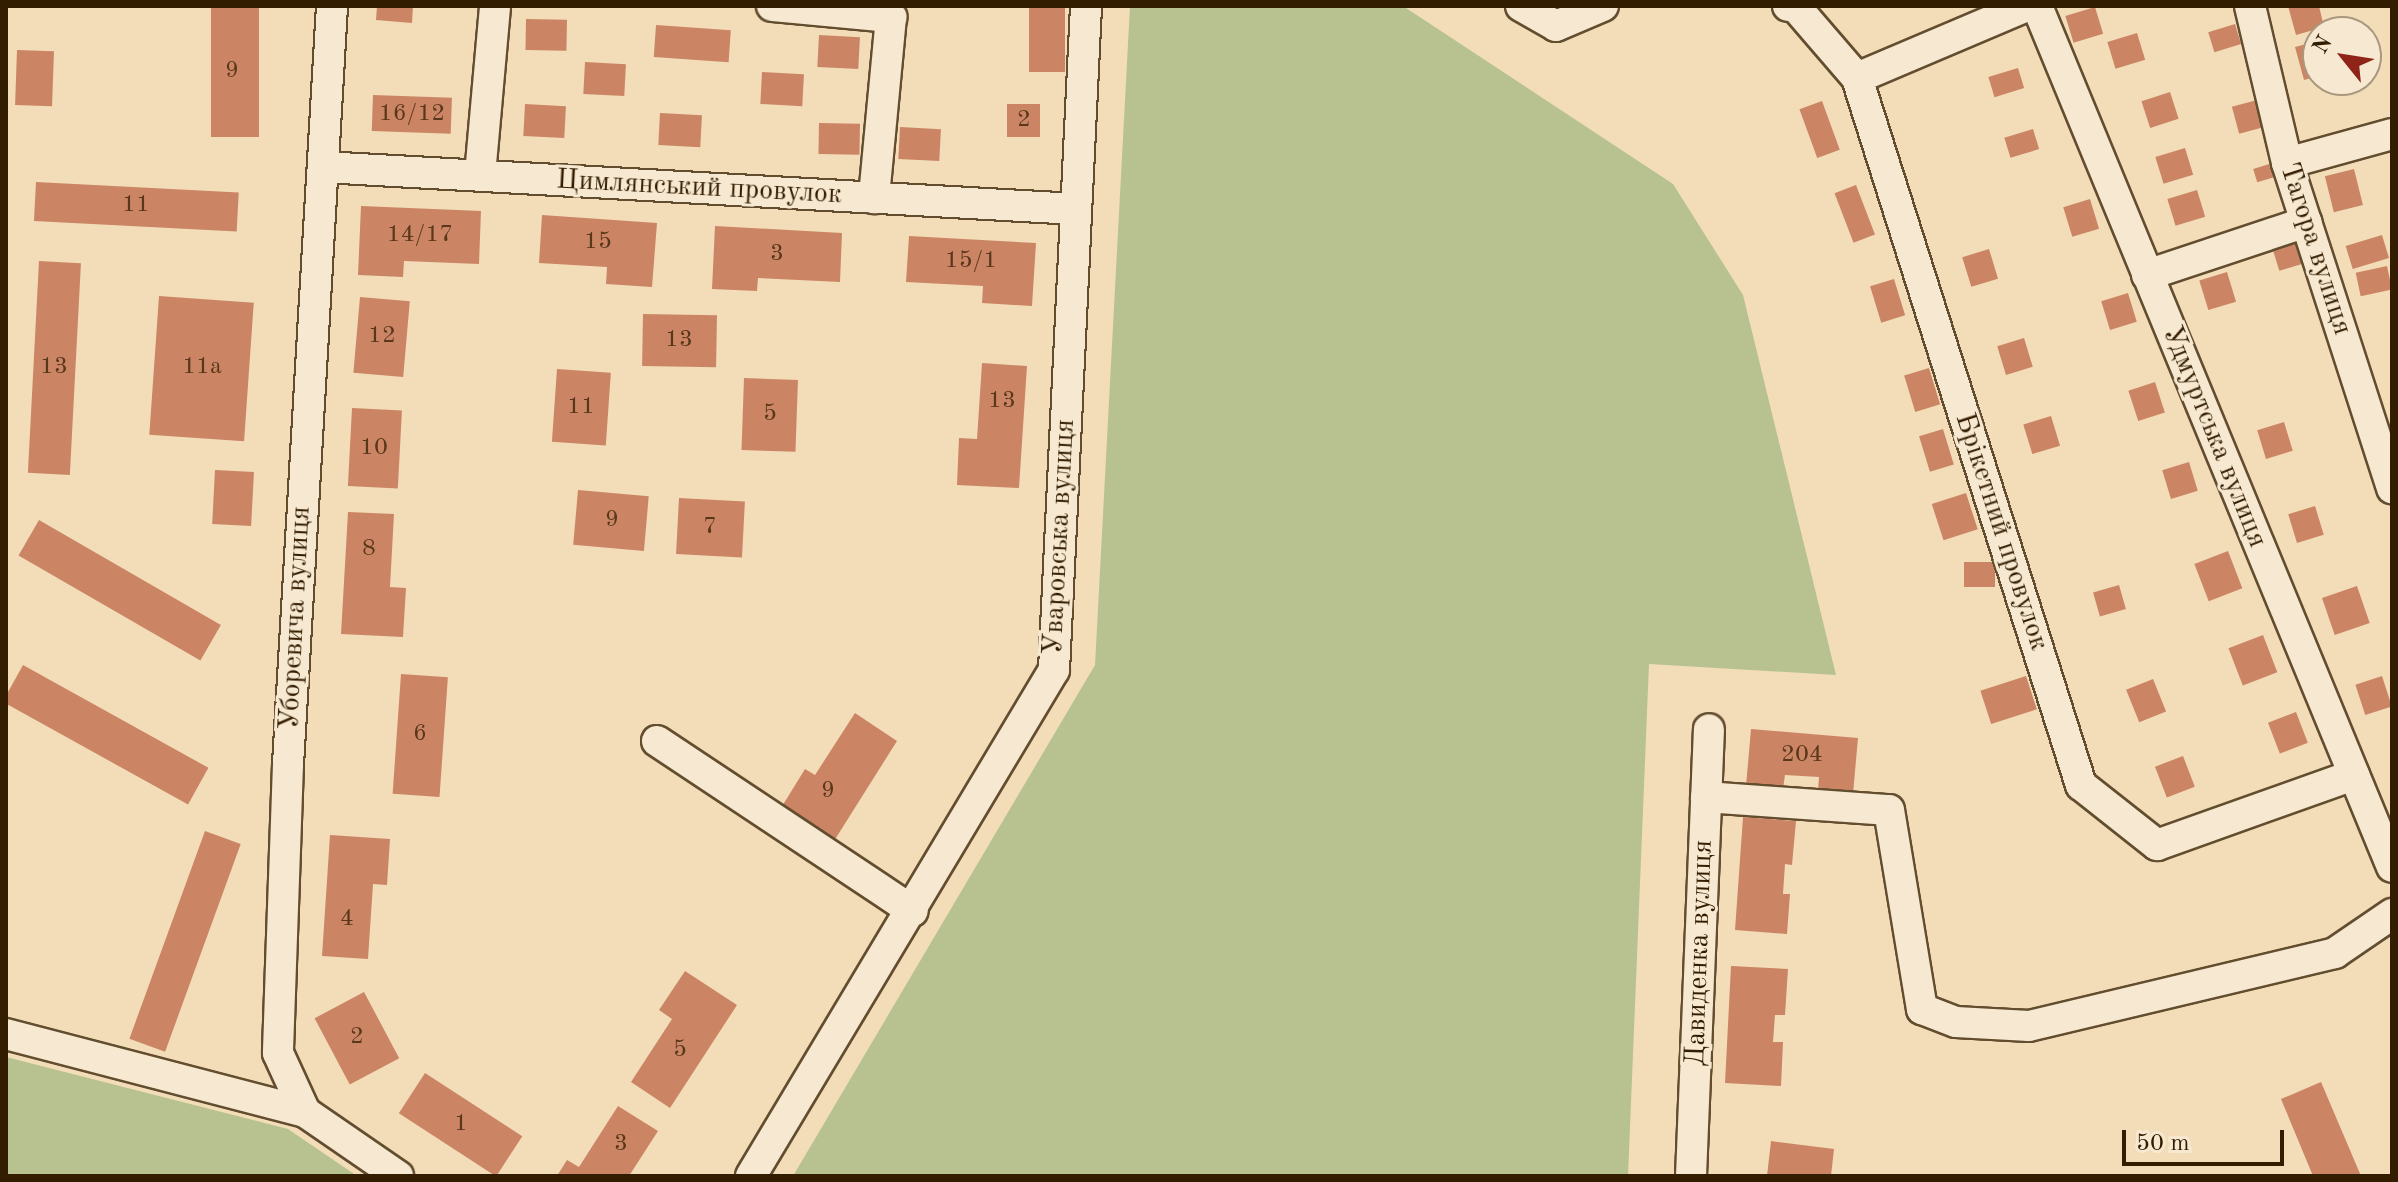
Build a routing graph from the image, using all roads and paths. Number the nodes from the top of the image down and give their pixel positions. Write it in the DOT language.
graph roads {
  1 [pos="332,6"];
  2 [pos="495,6"];
  3 [pos="772,6"];
  4 [pos="1086,6"];
  5 [pos="1521,6"];
  6 [pos="1603,6"];
  7 [pos="1788,6"];
  8 [pos="1795,6"];
  9 [pos="2027,6"];
  10 [pos="2037,6"];
  11 [pos="2250,6"];
  12 [pos="1857,78"];
  13 [pos="2392,134"];
  14 [pos="2287,163"];
  15 [pos="323,167"];
  16 [pos="480,175"];
  17 [pos="874,198"];
  18 [pos="1076,209"];
  19 [pos="2306,222"];
  20 [pos="2147,275"];
  21 [pos="2392,489"];
  22 [pos="1709,729"];
  23 [pos="657,741"];
  24 [pos="2354,775"];
  25 [pos="1706,797"];
  26 [pos="2392,867"];
  27 [pos="913,911"];
  28 [pos="2392,914"];
  29 [pos="6,1034"];
  30 [pos="305,1112"];
  31 [pos="398,1176"];
  32 [pos="751,1176"];
  33 [pos="1691,1176"];
  1 -- 15 [label="street, Уборевича вулиця"];
  2 -- 16 [label="street"];
  3 -- 17 [label="street"];
  4 -- 18 [label="street, Уваровська вулиця"];
  5 -- 6 [label="street"];
  7 -- 8 [label="street"];
  8 -- 12 [label="street, Брiкетний провулок"];
  9 -- 12 [label="street"];
  10 -- 20 [label="street, Удмуртська вулиця"];
  11 -- 14 [label="street, Тагора вулиця"];
  12 -- 24 [label="street, Брiкетний провулок"];
  13 -- 14 [label="street"];
  14 -- 19 [label="street, Тагора вулиця"];
  15 -- 16 [label="street, Цимлянський провулок"];
  15 -- 30 [label="street, Уборевича вулиця"];
  16 -- 17 [label="street, Цимлянський провулок"];
  17 -- 18 [label="street, Цимлянський провулок"];
  18 -- 27 [label="street, Уваровська вулиця"];
  19 -- 20 [label="street"];
  19 -- 21 [label="street, Тагора вулиця"];
  20 -- 24 [label="street, Удмуртська вулиця"];
  22 -- 25 [label="street, Давиденка вулиця"];
  23 -- 27 [label="street"];
  24 -- 26 [label="street, Удмуртська вулиця"];
  25 -- 28 [label="street"];
  25 -- 33 [label="street, Давиденка вулиця"];
  27 -- 32 [label="street, Уваровська вулиця"];
  29 -- 30 [label="street"];
  30 -- 31 [label="street"];
}
